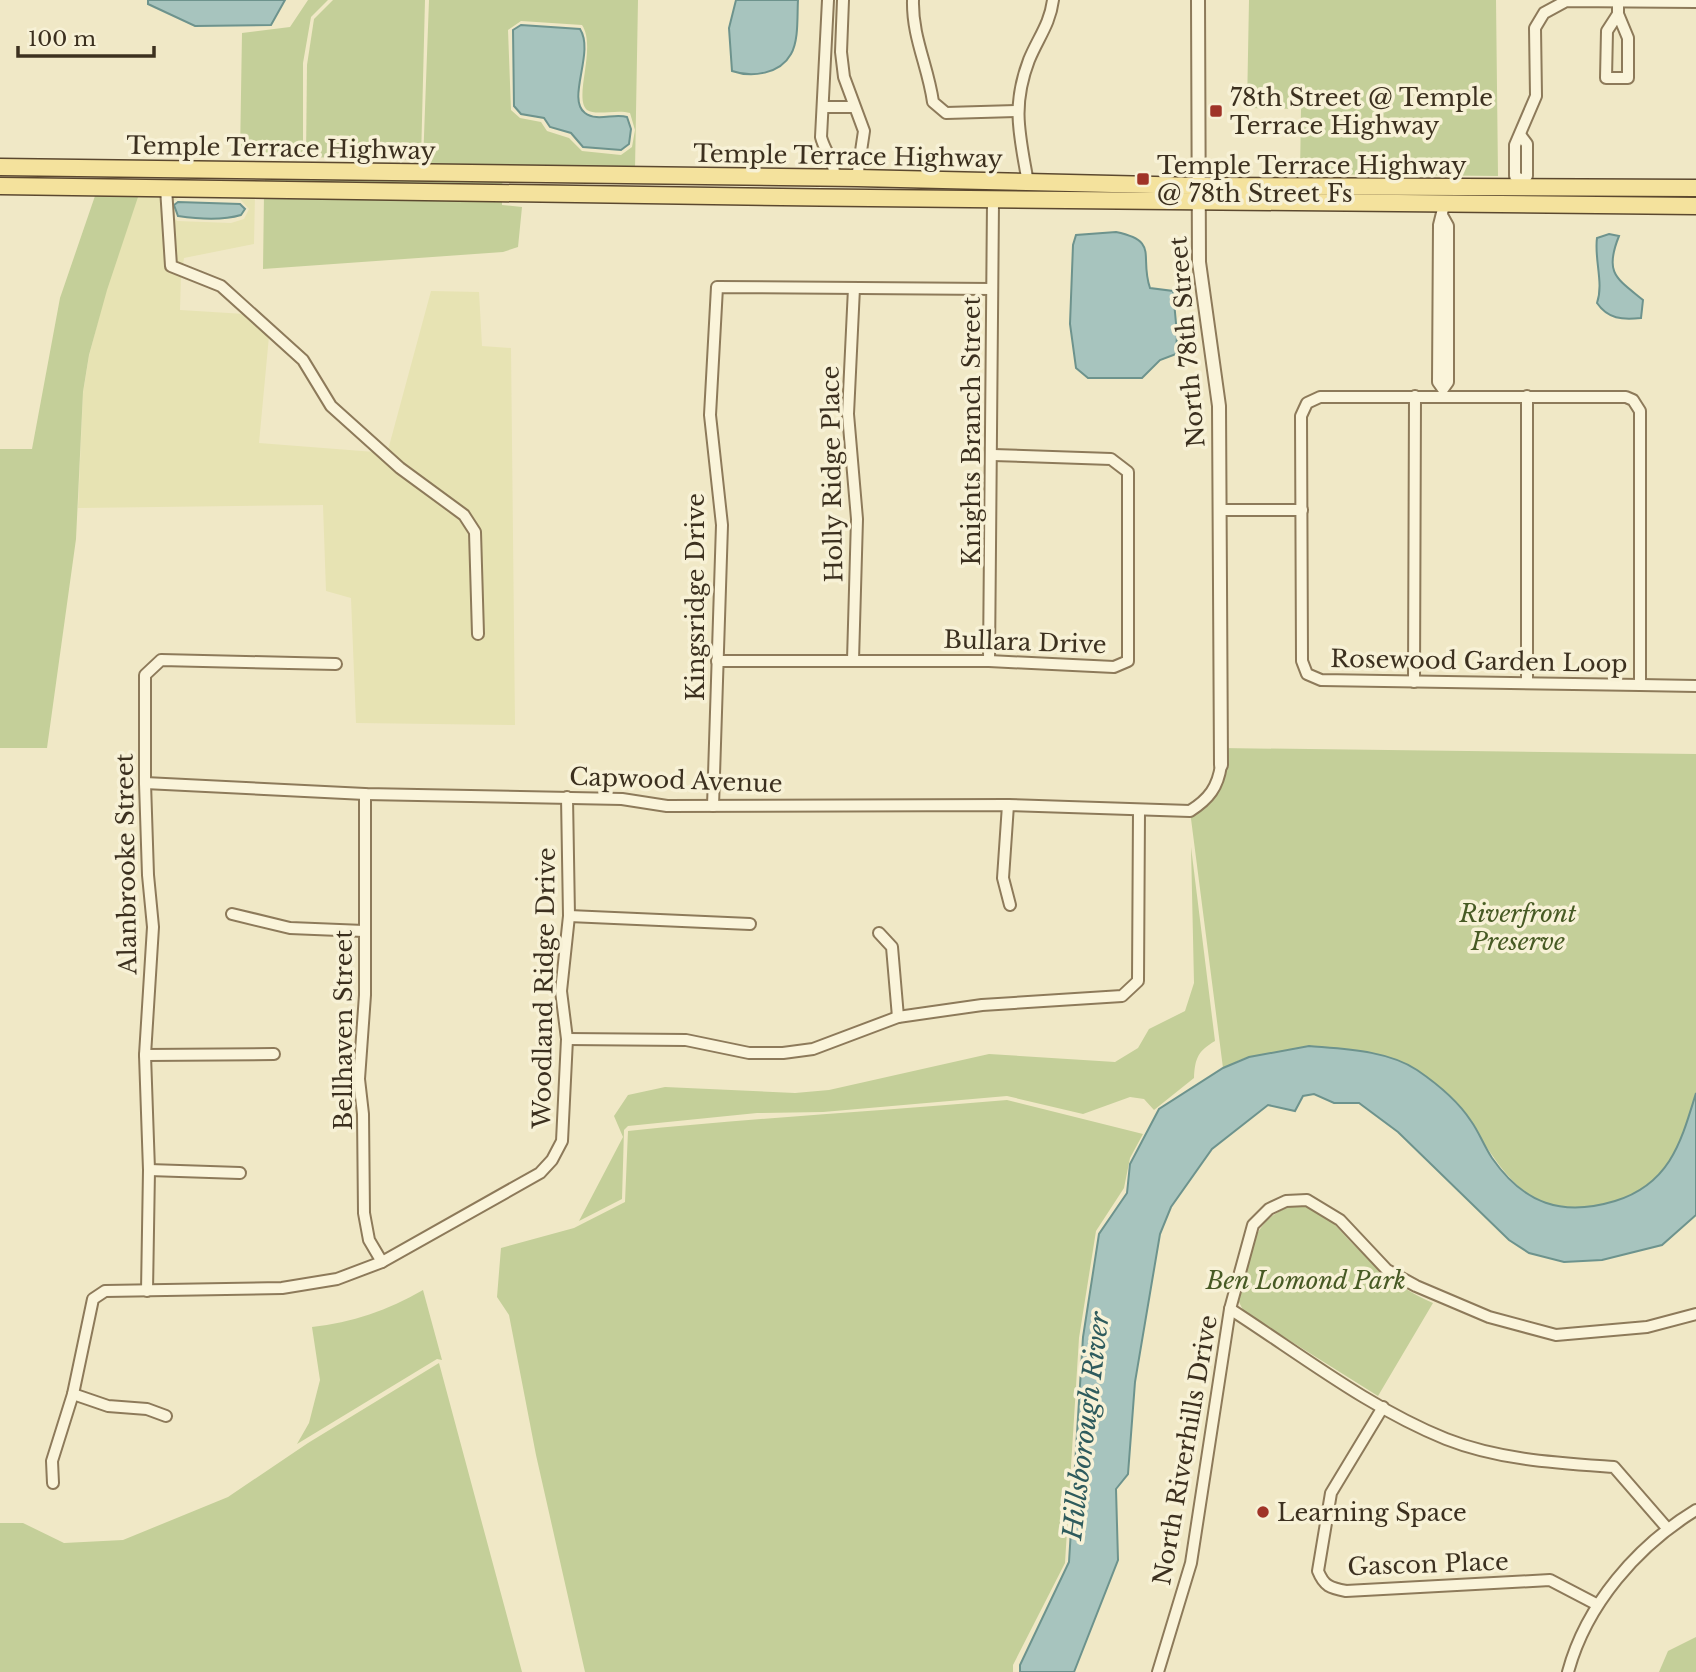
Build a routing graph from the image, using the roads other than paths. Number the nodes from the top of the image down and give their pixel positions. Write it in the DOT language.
graph roads {
  1 [pos="828,0"];
  2 [pos="843,0"];
  3 [pos="913,0"];
  4 [pos="1053,0"];
  5 [pos="1198,0"];
  6 [pos="1618,1"];
  7 [pos="1696,2"];
  8 [pos="1618,14"];
  9 [pos="823,107"];
  10 [pos="854,107"];
  11 [pos="1016,111"];
  12 [pos="0,167"];
  13 [pos="260,170"];
  14 [pos="578,174"];
  15 [pos="834,177"];
  16 [pos="857,178"];
  17 [pos="993,182"];
  18 [pos="1028,183"];
  19 [pos="1522,184"];
  20 [pos="0,186"];
  21 [pos="1198,186"];
  22 [pos="166,188"];
  23 [pos="1696,188"];
  24 [pos="260,189"];
  25 [pos="578,192"];
  26 [pos="751,196"];
  27 [pos="993,202"];
  28 [pos="1198,204"];
  29 [pos="1696,206"];
  30 [pos="1444,211"];
  31 [pos="854,288"];
  32 [pos="992,289"];
  33 [pos="1443,393"];
  34 [pos="1415,396"];
  35 [pos="1527,396"];
  36 [pos="993,455"];
  37 [pos="1220,510"];
  38 [pos="1301,510"];
  39 [pos="478,634"];
  40 [pos="853,660"];
  41 [pos="718,661"];
  42 [pos="989,661"];
  43 [pos="336,664"];
  44 [pos="1414,682"];
  45 [pos="1527,683"];
  46 [pos="1640,685"];
  47 [pos="1696,686"];
  48 [pos="1221,765"];
  49 [pos="145,783"];
  50 [pos="365,794"];
  51 [pos="567,797"];
  52 [pos="1008,805"];
  53 [pos="713,806"];
  54 [pos="1139,811"];
  55 [pos="1010,905"];
  56 [pos="232,914"];
  57 [pos="569,916"];
  58 [pos="750,924"];
  59 [pos="364,931"];
  60 [pos="879,933"];
  61 [pos="898,1017"];
  62 [pos="567,1039"];
  63 [pos="274,1054"];
  64 [pos="145,1055"];
  65 [pos="149,1170"];
  66 [pos="240,1173"];
  67 [pos="382,1262"];
  68 [pos="148,1291"];
  69 [pos="1230,1309"];
  70 [pos="1696,1314"];
  71 [pos="73,1394"];
  72 [pos="1383,1407"];
  73 [pos="166,1416"];
  74 [pos="53,1483"];
  75 [pos="1696,1510"];
  76 [pos="1667,1528"];
  77 [pos="1596,1604"];
  78 [pos="1158,1672"];
  79 [pos="1568,1672"];
  1 -- 9 [label="street"];
  2 -- 10 [label="street"];
  3 -- 11 [label="street"];
  4 -- 11 [label="street"];
  5 -- 21 [label="street, North 78th Street"];
  6 -- 7 [label="street"];
  6 -- 8 [label="street"];
  6 -- 19 [label="street"];
  8 -- 8 [label="street"];
  9 -- 10 [label="street"];
  9 -- 15 [label="street"];
  10 -- 16 [label="street"];
  11 -- 18 [label="street"];
  12 -- 13 [label="main road, Temple Terrace Highway"];
  13 -- 14 [label="main road, Temple Terrace Highway"];
  13 -- 24 [label="main road"];
  14 -- 15 [label="main road, Temple Terrace Highway"];
  14 -- 25 [label="main road"];
  15 -- 16 [label="main road, Temple Terrace Highway"];
  16 -- 17 [label="main road, Temple Terrace Highway"];
  16 -- 26 [label="main road"];
  17 -- 18 [label="main road, Temple Terrace Highway"];
  17 -- 27 [label="main road"];
  18 -- 21 [label="main road, Temple Terrace Highway"];
  19 -- 21 [label="main road, Temple Terrace Highway"];
  19 -- 23 [label="main road, Temple Terrace Highway"];
  19 -- 30 [label="main road"];
  20 -- 22 [label="main road, Temple Terrace Highway"];
  21 -- 28 [label="street, North 78th Street"];
  22 -- 24 [label="main road, Temple Terrace Highway"];
  22 -- 39 [label="street"];
  24 -- 25 [label="main road, Temple Terrace Highway"];
  25 -- 26 [label="main road, Temple Terrace Highway"];
  26 -- 27 [label="main road, Temple Terrace Highway"];
  27 -- 28 [label="main road, Temple Terrace Highway"];
  27 -- 32 [label="street, Knights Branch Street"];
  28 -- 30 [label="main road, Temple Terrace Highway"];
  28 -- 37 [label="street, North 78th Street"];
  29 -- 30 [label="main road, Temple Terrace Highway"];
  30 -- 33 [label="street"];
  31 -- 32 [label="street, Kingsridge Drive"];
  31 -- 40 [label="street, Holly Ridge Place"];
  31 -- 41 [label="street, Kingsridge Drive"];
  32 -- 36 [label="street, Knights Branch Street"];
  33 -- 34 [label="street"];
  33 -- 35 [label="street"];
  34 -- 38 [label="street, Rosewood Garden Loop"];
  34 -- 44 [label="street"];
  35 -- 45 [label="street"];
  35 -- 46 [label="street, Rosewood Garden Loop"];
  36 -- 42 [label="street, Knights Branch Street"];
  36 -- 42 [label="street, Bullara Drive"];
  37 -- 38 [label="street"];
  37 -- 48 [label="street, North 78th Street"];
  38 -- 44 [label="street, Rosewood Garden Loop"];
  40 -- 41 [label="street, Bullara Drive"];
  40 -- 42 [label="street, Bullara Drive"];
  41 -- 53 [label="street, Kingsridge Drive"];
  43 -- 49 [label="street, Alanbrooke Street"];
  44 -- 45 [label="street, Rosewood Garden Loop"];
  45 -- 46 [label="street, Rosewood Garden Loop"];
  46 -- 47 [label="street, Rosewood Garden Loop"];
  48 -- 54 [label="street, Capwood Avenue"];
  49 -- 50 [label="street, Capwood Avenue"];
  49 -- 64 [label="street, Alanbrooke Street"];
  50 -- 51 [label="street, Capwood Avenue"];
  50 -- 59 [label="street, Bellhaven Street"];
  51 -- 53 [label="street, Capwood Avenue"];
  51 -- 57 [label="street, Woodland Ridge Drive"];
  52 -- 53 [label="street, Capwood Avenue"];
  52 -- 54 [label="street, Capwood Avenue"];
  52 -- 55 [label="street"];
  54 -- 61 [label="street"];
  56 -- 59 [label="street"];
  57 -- 58 [label="street"];
  57 -- 62 [label="street, Woodland Ridge Drive"];
  59 -- 67 [label="street, Bellhaven Street"];
  60 -- 61 [label="street"];
  61 -- 62 [label="street"];
  62 -- 67 [label="street, Woodland Ridge Drive"];
  63 -- 64 [label="street"];
  64 -- 65 [label="street, Alanbrooke Street"];
  65 -- 66 [label="street"];
  65 -- 68 [label="street, Alanbrooke Street"];
  67 -- 68 [label="street, Woodland Ridge Drive"];
  68 -- 71 [label="street, Woodland Ridge Drive"];
  69 -- 70 [label="street, North Riverhills Drive"];
  69 -- 72 [label="street"];
  69 -- 78 [label="street, North Riverhills Drive"];
  71 -- 73 [label="street"];
  71 -- 74 [label="street, Woodland Ridge Drive"];
  72 -- 76 [label="street"];
  72 -- 77 [label="street, Gascon Place"];
  75 -- 76 [label="street"];
  76 -- 77 [label="street"];
  77 -- 79 [label="street"];
}
